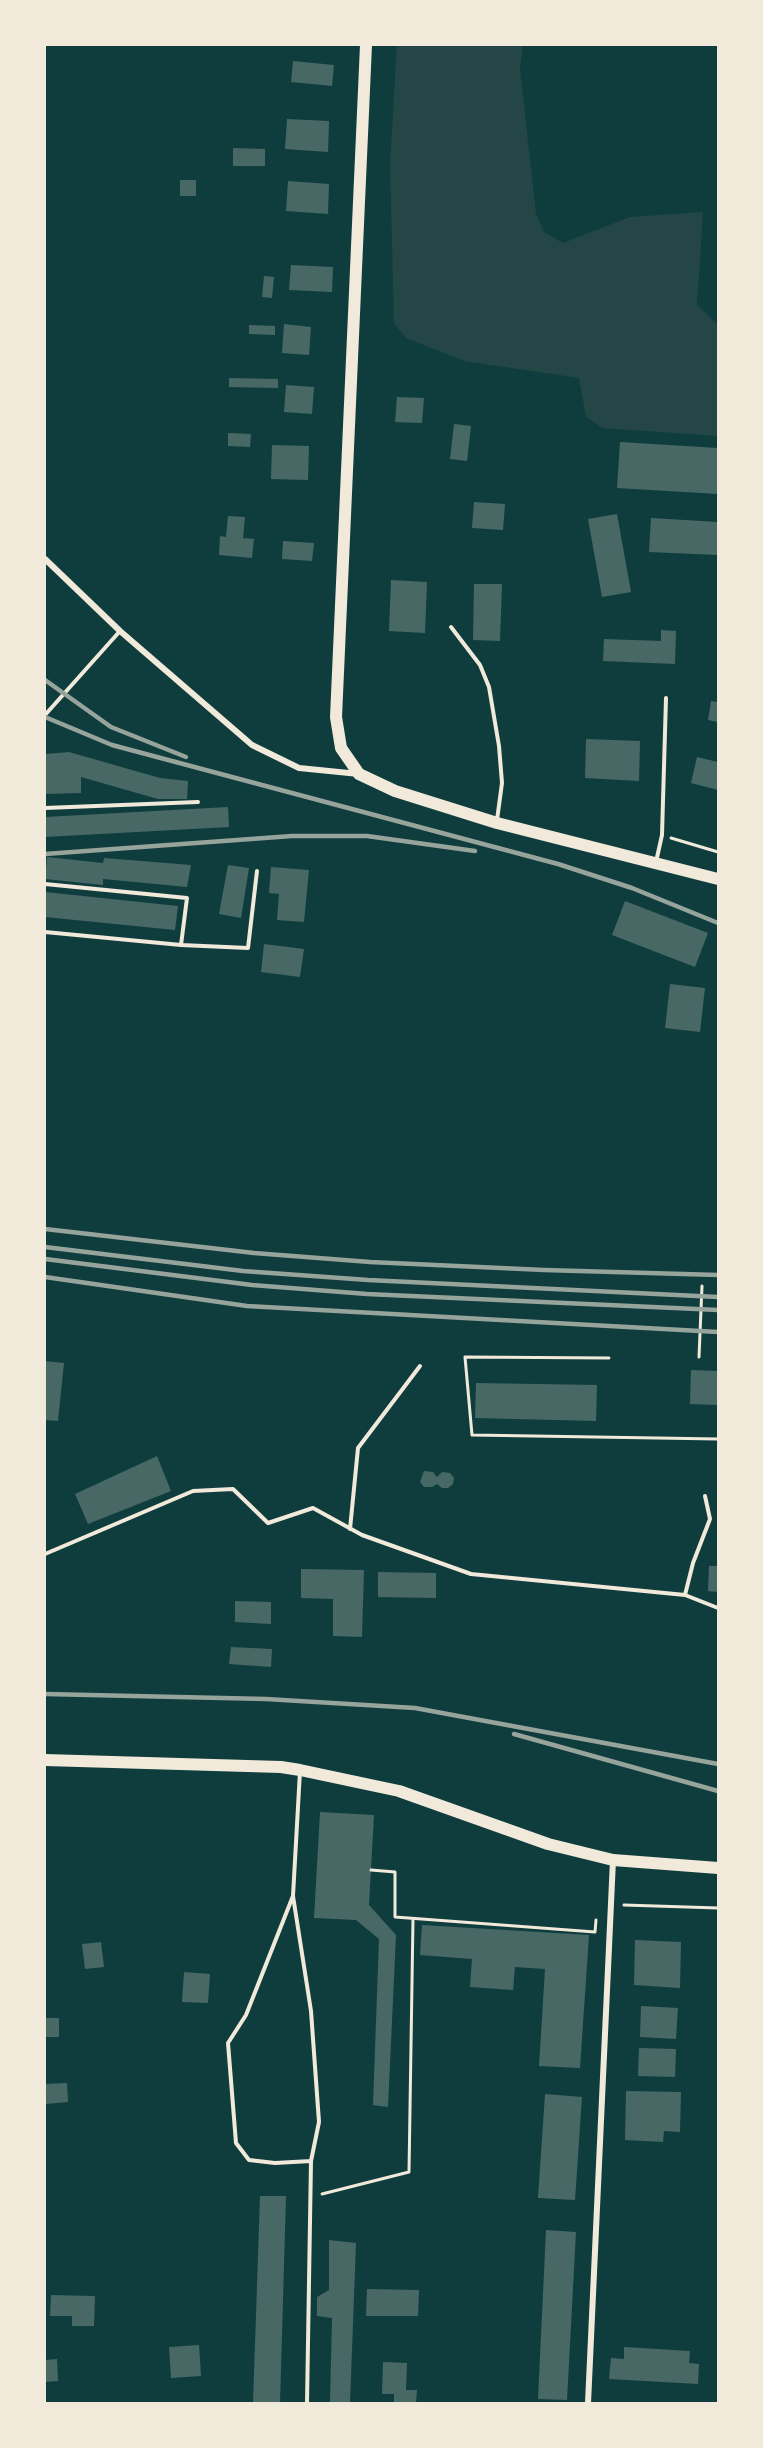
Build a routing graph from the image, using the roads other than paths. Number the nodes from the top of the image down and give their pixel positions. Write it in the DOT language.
graph roads {
  1 [pos="366,45"];
  2 [pos="45,560"];
  3 [pos="451,627"];
  4 [pos="120,631"];
  5 [pos="666,698"];
  6 [pos="45,715"];
  7 [pos="359,774"];
  8 [pos="198,802"];
  9 [pos="45,808"];
  10 [pos="497,823"];
  11 [pos="655,864"];
  12 [pos="256,871"];
  13 [pos="718,879"];
  14 [pos="45,884"];
  15 [pos="45,932"];
  16 [pos="181,945"];
  17 [pos="420,1366"];
  18 [pos="705,1496"];
  19 [pos="350,1529"];
  20 [pos="45,1554"];
  21 [pos="685,1595"];
  22 [pos="718,1608"];
  23 [pos="45,1760"];
  24 [pos="300,1770"];
  25 [pos="613,1860"];
  26 [pos="718,1868"];
  27 [pos="293,1896"];
  28 [pos="310,2161"];
  29 [pos="307,2403"];
  30 [pos="588,2403"];
  1 -- 7 [label="main road"];
  2 -- 4 [label="street"];
  3 -- 10 [label="lane"];
  4 -- 6 [label="lane"];
  4 -- 7 [label="street"];
  5 -- 11 [label="lane"];
  7 -- 10 [label="main road"];
  8 -- 9 [label="lane"];
  10 -- 11 [label="main road"];
  11 -- 13 [label="main road"];
  12 -- 16 [label="lane"];
  14 -- 16 [label="lane"];
  15 -- 16 [label="lane"];
  17 -- 19 [label="lane"];
  18 -- 21 [label="lane"];
  19 -- 20 [label="lane"];
  19 -- 21 [label="lane"];
  21 -- 22 [label="lane"];
  23 -- 24 [label="main road"];
  24 -- 25 [label="main road"];
  24 -- 27 [label="lane"];
  25 -- 26 [label="main road"];
  25 -- 30 [label="street"];
  27 -- 28 [label="lane"];
  27 -- 28 [label="lane"];
  28 -- 29 [label="lane"];
}
